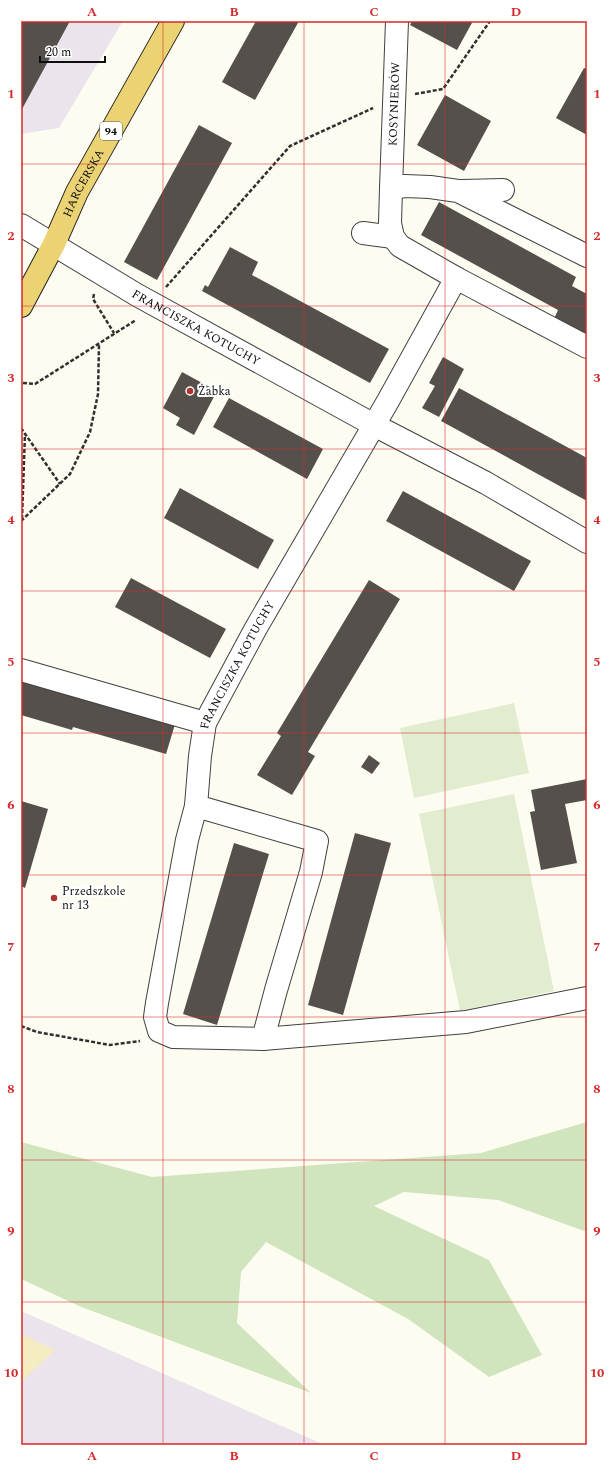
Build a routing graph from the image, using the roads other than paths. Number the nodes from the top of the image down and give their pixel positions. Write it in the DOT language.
graph roads {
  1 [pos="173,21"];
  2 [pos="397,21"];
  3 [pos="390,188"];
  4 [pos="504,190"];
  5 [pos="458,191"];
  6 [pos="21,225"];
  7 [pos="363,233"];
  8 [pos="393,237"];
  9 [pos="54,244"];
  10 [pos="587,256"];
  11 [pos="456,278"];
  12 [pos="21,306"];
  13 [pos="587,347"];
  14 [pos="374,425"];
  15 [pos="587,542"];
  16 [pos="21,670"];
  17 [pos="205,723"];
  18 [pos="196,806"];
  19 [pos="587,998"];
  20 [pos="263,1039"];
  1 -- 9 [label="main road, HARCERSKA / 94"];
  2 -- 3 [label="street, KOSYNIERÓW"];
  3 -- 5 [label="street"];
  3 -- 8 [label="street"];
  4 -- 5 [label="street"];
  5 -- 10 [label="street"];
  6 -- 9 [label="street, FRANCISZKA KOTUCHY"];
  7 -- 8 [label="street"];
  8 -- 11 [label="street"];
  9 -- 12 [label="main road, HARCERSKA / 94"];
  9 -- 14 [label="street, FRANCISZKA KOTUCHY"];
  11 -- 13 [label="street"];
  11 -- 14 [label="street, FRANCISZKA KOTUCHY"];
  14 -- 15 [label="street, FRANCISZKA KOTUCHY"];
  14 -- 17 [label="street, FRANCISZKA KOTUCHY"];
  16 -- 17 [label="street"];
  17 -- 18 [label="street, FRANCISZKA KOTUCHY"];
  18 -- 20 [label="street"];
  18 -- 20 [label="street, FRANCISZKA KOTUCHY"];
  19 -- 20 [label="street"];
}
